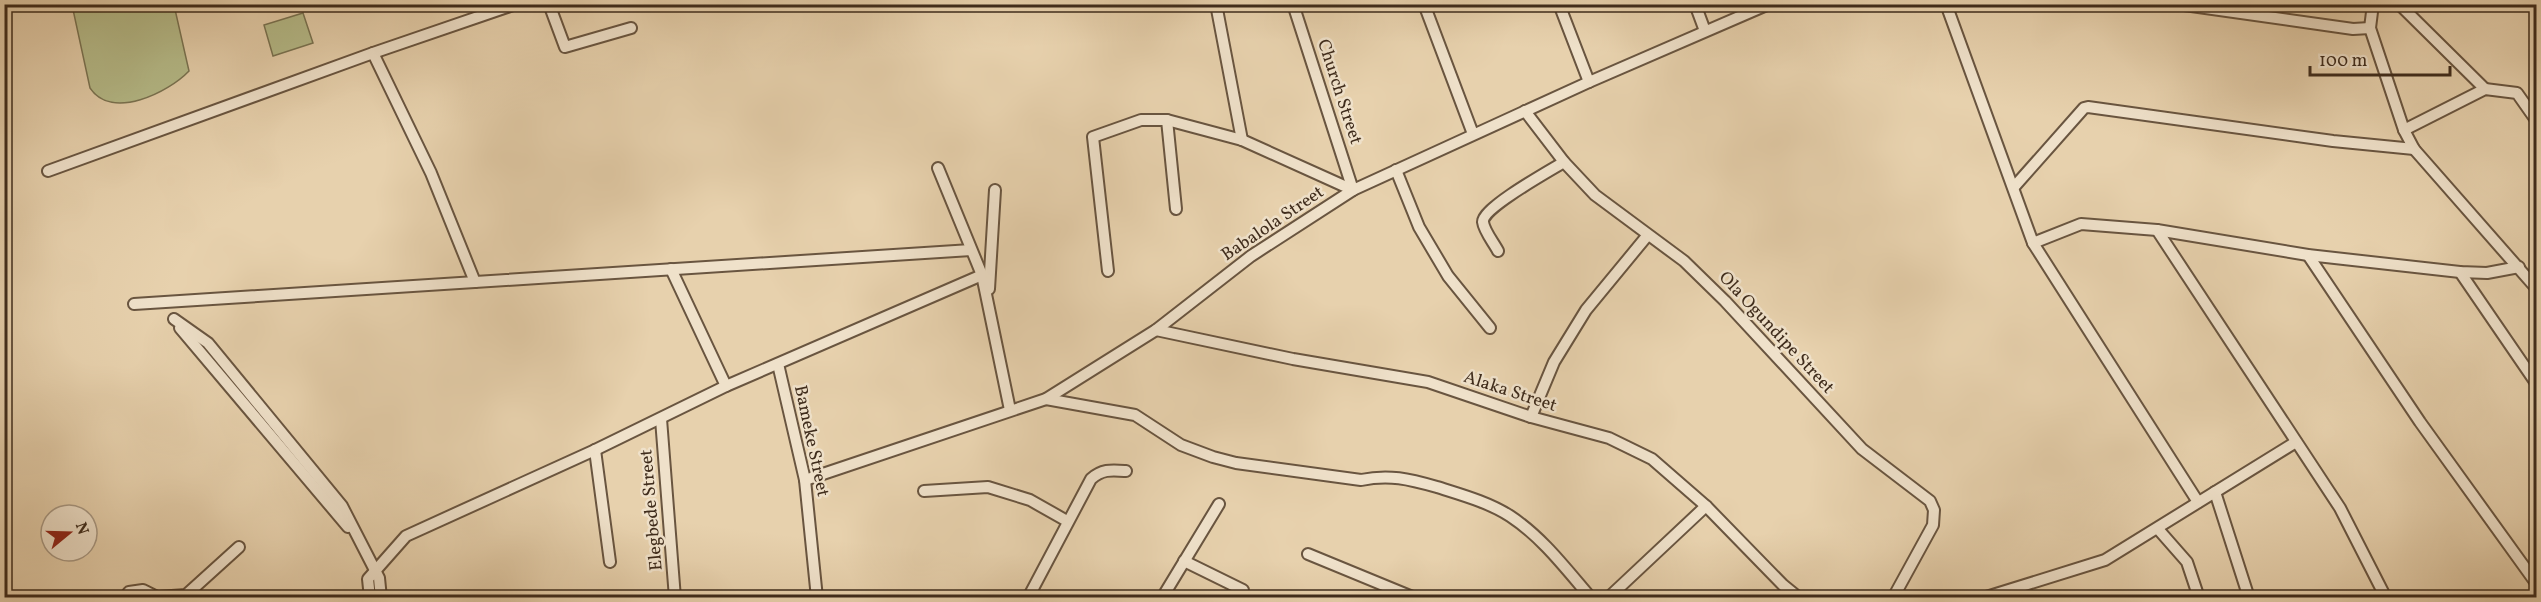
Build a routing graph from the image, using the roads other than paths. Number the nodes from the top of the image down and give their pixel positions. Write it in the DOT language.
graph roads {
  1 [pos="516,4"];
  2 [pos="549,4"];
  3 [pos="1216,4"];
  4 [pos="1293,4"];
  5 [pos="1424,4"];
  6 [pos="1559,4"];
  7 [pos="1695,4"];
  8 [pos="1769,4"];
  9 [pos="1946,4"];
  10 [pos="2177,4"];
  11 [pos="2373,4"];
  12 [pos="2399,4"];
  13 [pos="631,28"];
  14 [pos="2370,28"];
  15 [pos="1705,31"];
  16 [pos="373,53"];
  17 [pos="1589,82"];
  18 [pos="2485,90"];
  19 [pos="1525,111"];
  20 [pos="1167,120"];
  21 [pos="2536,120"];
  22 [pos="2404,130"];
  23 [pos="1473,134"];
  24 [pos="1242,140"];
  25 [pos="2414,149"];
  26 [pos="1564,162"];
  27 [pos="938,168"];
  28 [pos="1396,170"];
  29 [pos="48,171"];
  30 [pos="2014,187"];
  31 [pos="995,190"];
  32 [pos="1353,190"];
  33 [pos="1176,209"];
  34 [pos="2157,230"];
  35 [pos="1647,236"];
  36 [pos="2033,243"];
  37 [pos="971,250"];
  38 [pos="1498,251"];
  39 [pos="2308,255"];
  40 [pos="2519,267"];
  41 [pos="671,269"];
  42 [pos="1108,271"];
  43 [pos="2460,272"];
  44 [pos="982,275"];
  45 [pos="475,282"];
  46 [pos="2536,288"];
  47 [pos="989,298"];
  48 [pos="134,304"];
  49 [pos="1490,328"];
  50 [pos="1156,330"];
  51 [pos="778,364"];
  52 [pos="2536,383"];
  53 [pos="726,386"];
  54 [pos="1046,399"];
  55 [pos="1010,410"];
  56 [pos="1531,417"];
  57 [pos="661,419"];
  58 [pos="2295,442"];
  59 [pos="595,450"];
  60 [pos="1126,471"];
  61 [pos="805,480"];
  62 [pos="924,491"];
  63 [pos="2215,492"];
  64 [pos="2198,502"];
  65 [pos="1219,504"];
  66 [pos="1706,506"];
  67 [pos="1067,521"];
  68 [pos="2158,529"];
  69 [pos="355,533"];
  70 [pos="238,547"];
  71 [pos="1308,554"];
  72 [pos="1184,561"];
  73 [pos="610,562"];
  74 [pos="374,571"];
  75 [pos="2536,584"];
  76 [pos="1243,590"];
  77 [pos="124,597"];
  78 [pos="370,597"];
  79 [pos="381,597"];
  80 [pos="675,597"];
  81 [pos="817,597"];
  82 [pos="1028,597"];
  83 [pos="1162,597"];
  84 [pos="1415,597"];
  85 [pos="1591,597"];
  86 [pos="1608,597"];
  87 [pos="1799,597"];
  88 [pos="1893,597"];
  89 [pos="1983,597"];
  90 [pos="2199,597"];
  91 [pos="2249,597"];
  92 [pos="2386,597"];
  1 -- 16 [label="street"];
  2 -- 13 [label="street"];
  3 -- 24 [label="street"];
  4 -- 32 [label="street, Church Street"];
  5 -- 23 [label="street"];
  6 -- 17 [label="street"];
  7 -- 15 [label="street"];
  8 -- 15 [label="street, Babalola Street"];
  9 -- 30 [label="street"];
  10 -- 14 [label="street"];
  11 -- 14 [label="street"];
  12 -- 18 [label="street"];
  14 -- 22 [label="street"];
  15 -- 17 [label="street, Babalola Street"];
  16 -- 29 [label="street"];
  16 -- 45 [label="street"];
  17 -- 19 [label="street, Babalola Street"];
  18 -- 21 [label="street"];
  18 -- 22 [label="street"];
  19 -- 23 [label="street, Babalola Street"];
  19 -- 26 [label="street, Ola Ogundipe Street"];
  20 -- 24 [label="street"];
  20 -- 33 [label="street"];
  20 -- 42 [label="street"];
  22 -- 25 [label="street"];
  23 -- 28 [label="street, Babalola Street"];
  24 -- 32 [label="street"];
  25 -- 30 [label="street"];
  25 -- 40 [label="street"];
  26 -- 35 [label="street, Ola Ogundipe Street"];
  26 -- 38 [label="street"];
  27 -- 37 [label="street"];
  28 -- 32 [label="street, Babalola Street"];
  28 -- 49 [label="street"];
  30 -- 36 [label="street"];
  31 -- 47 [label="street"];
  32 -- 50 [label="street, Babalola Street"];
  34 -- 36 [label="street"];
  34 -- 39 [label="street"];
  34 -- 58 [label="street"];
  35 -- 56 [label="street"];
  35 -- 88 [label="street, Ola Ogundipe Street"];
  36 -- 64 [label="street"];
  37 -- 41 [label="street"];
  37 -- 44 [label="street"];
  39 -- 43 [label="street"];
  39 -- 75 [label="street"];
  40 -- 43 [label="street"];
  40 -- 46 [label="street"];
  41 -- 45 [label="street"];
  41 -- 53 [label="street"];
  43 -- 52 [label="street"];
  44 -- 47 [label="street"];
  44 -- 51 [label="street"];
  45 -- 48 [label="street"];
  47 -- 55 [label="street"];
  50 -- 54 [label="street, Babalola Street"];
  50 -- 56 [label="street, Alaka Street"];
  51 -- 53 [label="street"];
  51 -- 61 [label="street, Bameke Street"];
  53 -- 57 [label="street"];
  54 -- 55 [label="street, Babalola Street"];
  54 -- 85 [label="street"];
  55 -- 61 [label="street, Babalola Street"];
  56 -- 66 [label="street, Alaka Street"];
  57 -- 59 [label="street"];
  57 -- 80 [label="street, Elegbede Street"];
  58 -- 63 [label="street"];
  58 -- 92 [label="street"];
  59 -- 73 [label="street"];
  59 -- 74 [label="street"];
  60 -- 67 [label="street"];
  61 -- 81 [label="street, Bameke Street"];
  62 -- 67 [label="street"];
  63 -- 64 [label="street"];
  63 -- 91 [label="street"];
  64 -- 68 [label="street"];
  65 -- 72 [label="street"];
  66 -- 86 [label="street"];
  66 -- 87 [label="street, Alaka Street"];
  67 -- 82 [label="street"];
  68 -- 89 [label="street"];
  68 -- 90 [label="street"];
  69 -- 69 [label="street"];
  69 -- 74 [label="street"];
  70 -- 77 [label="street"];
  71 -- 84 [label="street"];
  72 -- 76 [label="street"];
  72 -- 83 [label="street"];
  74 -- 78 [label="street"];
  74 -- 79 [label="street"];
}
